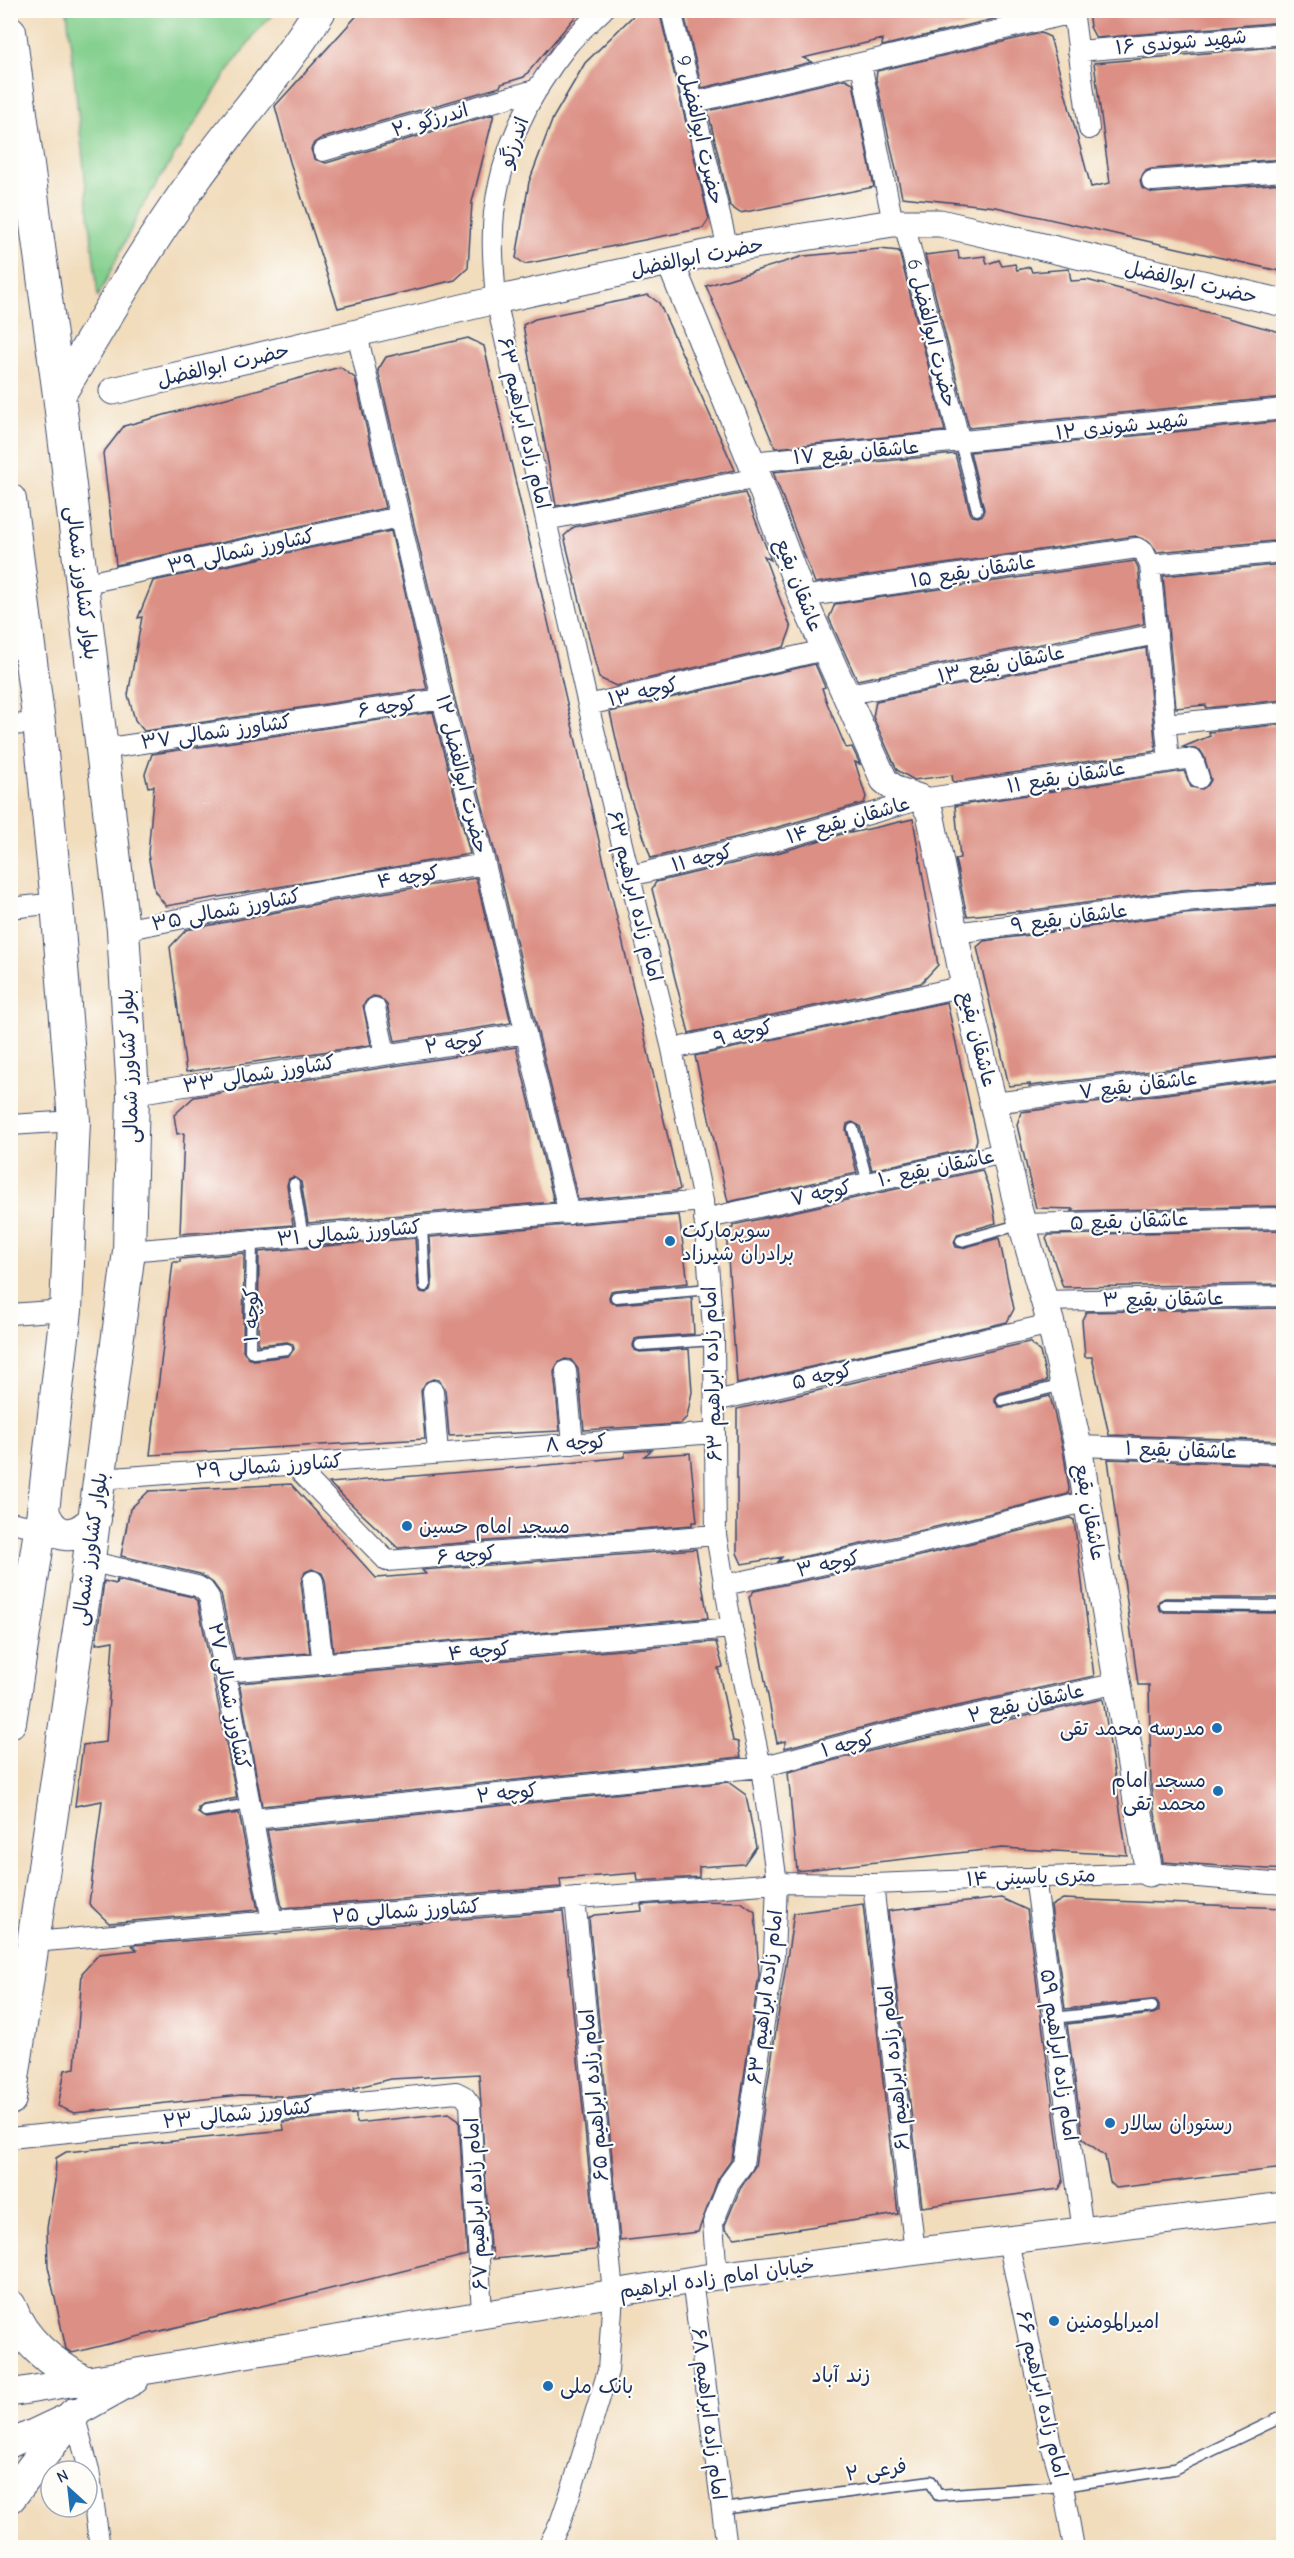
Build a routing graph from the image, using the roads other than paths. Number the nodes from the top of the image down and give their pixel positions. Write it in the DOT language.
graph roads {
  1 [pos="320,10"];
  2 [pos="603,10"];
  3 [pos="671,10"];
  4 [pos="1073,12"];
  5 [pos="10,32"];
  6 [pos="1284,34"];
  7 [pos="1078,51"];
  8 [pos="861,64"];
  9 [pos="538,89"];
  10 [pos="695,102"];
  11 [pos="1089,129"];
  12 [pos="322,151"];
  13 [pos="1284,171"];
  14 [pos="1152,181"];
  15 [pos="898,223"];
  16 [pos="728,249"];
  17 [pos="670,262"];
  18 [pos="496,300"];
  19 [pos="1284,303"];
  20 [pos="357,334"];
  21 [pos="113,391"];
  22 [pos="59,395"];
  23 [pos="1284,410"];
  24 [pos="960,442"];
  25 [pos="755,470"];
  26 [pos="11,508"];
  27 [pos="977,510"];
  28 [pos="400,518"];
  29 [pos="546,520"];
  30 [pos="1284,552"];
  31 [pos="1147,558"];
  32 [pos="82,584"];
  33 [pos="802,597"];
  34 [pos="1157,634"];
  35 [pos="824,650"];
  36 [pos="844,695"];
  37 [pos="442,699"];
  38 [pos="588,705"];
  39 [pos="1284,712"];
  40 [pos="331,715"];
  41 [pos="25,724"];
  42 [pos="1166,724"];
  43 [pos="102,749"];
  44 [pos="1169,761"];
  45 [pos="1199,778"];
  46 [pos="922,799"];
  47 [pos="774,841"];
  48 [pos="485,864"];
  49 [pos="630,876"];
  50 [pos="330,889"];
  51 [pos="1284,894"];
  52 [pos="57,903"];
  53 [pos="10,908"];
  54 [pos="123,930"];
  55 [pos="955,933"];
  56 [pos="964,986"];
  57 [pos="375,1008"];
  58 [pos="526,1033"];
  59 [pos="672,1049"];
  60 [pos="385,1053"];
  61 [pos="1284,1067"];
  62 [pos="133,1094"];
  63 [pos="993,1103"];
  64 [pos="74,1121"];
  65 [pos="10,1125"];
  66 [pos="853,1129"];
  67 [pos="1004,1154"];
  68 [pos="868,1183"];
  69 [pos="294,1184"];
  70 [pos="704,1210"];
  71 [pos="569,1214"];
  72 [pos="1284,1218"];
  73 [pos="1022,1224"];
  74 [pos="422,1226"];
  75 [pos="303,1237"];
  76 [pos="252,1241"];
  77 [pos="962,1241"];
  78 [pos="129,1251"];
  79 [pos="425,1286"];
  80 [pos="710,1289"];
  81 [pos="1284,1296"];
  82 [pos="616,1297"];
  83 [pos="66,1310"];
  84 [pos="1047,1313"];
  85 [pos="10,1314"];
  86 [pos="714,1341"];
  87 [pos="640,1345"];
  88 [pos="287,1349"];
  89 [pos="929,1352"];
  90 [pos="566,1371"];
  91 [pos="1064,1385"];
  92 [pos="434,1391"];
  93 [pos="1002,1400"];
  94 [pos="715,1401"];
  95 [pos="715,1433"];
  96 [pos="573,1443"];
  97 [pos="1078,1446"];
  98 [pos="438,1453"];
  99 [pos="1284,1453"];
  100 [pos="293,1464"];
  101 [pos="100,1479"];
  102 [pos="1088,1501"];
  103 [pos="95,1519"];
  104 [pos="31,1521"];
  105 [pos="716,1535"];
  106 [pos="88,1561"];
  107 [pos="313,1581"];
  108 [pos="724,1586"];
  109 [pos="1165,1605"];
  110 [pos="1284,1606"];
  111 [pos="732,1629"];
  112 [pos="18,1631"];
  113 [pos="323,1664"];
  114 [pos="225,1672"];
  115 [pos="1118,1683"];
  116 [pos="10,1722"];
  117 [pos="935,1724"];
  118 [pos="761,1767"];
  119 [pos="205,1811"];
  120 [pos="252,1812"];
  121 [pos="1149,1873"];
  122 [pos="1035,1876"];
  123 [pos="777,1883"];
  124 [pos="873,1884"];
  125 [pos="1284,1884"];
  126 [pos="575,1898"];
  127 [pos="272,1921"];
  128 [pos="34,1942"];
  129 [pos="1152,2007"];
  130 [pos="1054,2018"];
  131 [pos="464,2096"];
  132 [pos="10,2099"];
  133 [pos="10,2138"];
  134 [pos="1284,2206"];
  135 [pos="1083,2232"];
  136 [pos="1008,2241"];
  137 [pos="915,2253"];
  138 [pos="705,2278"];
  139 [pos="613,2293"];
  140 [pos="10,2306"];
  141 [pos="482,2313"];
  142 [pos="153,2370"];
  143 [pos="84,2382"];
  144 [pos="10,2393"];
  145 [pos="74,2414"];
  146 [pos="1284,2416"];
  147 [pos="10,2444"];
  148 [pos="1063,2486"];
  149 [pos="10,2498"];
  150 [pos="722,2509"];
  151 [pos="100,2547"];
  152 [pos="547,2547"];
  153 [pos="727,2547"];
  154 [pos="1074,2547"];
  1 -- 22 [label="main road"];
  2 -- 9 [label="street, اندرزگو"];
  3 -- 10 [label="street, حضرت ابوالفضل 9"];
  4 -- 7 [label="street"];
  4 -- 8 [label="street"];
  5 -- 22 [label="main road, بلوار کشاورز شمالی"];
  6 -- 7 [label="street, شهید شوندی ۱۶"];
  7 -- 11 [label="street"];
  8 -- 10 [label="street"];
  8 -- 15 [label="street, حضرت ابوالفضل 6"];
  9 -- 12 [label="street, اندرزگو ۲۰"];
  9 -- 18 [label="street, اندرزگو"];
  10 -- 16 [label="street, حضرت ابوالفضل 9"];
  13 -- 14 [label="street"];
  15 -- 16 [label="street, حضرت ابوالفضل"];
  15 -- 19 [label="street, حضرت ابوالفضل"];
  15 -- 24 [label="street, حضرت ابوالفضل 6"];
  16 -- 17 [label="street, حضرت ابوالفضل"];
  17 -- 18 [label="street, حضرت ابوالفضل"];
  17 -- 25 [label="street, عاشقان بقیع"];
  18 -- 20 [label="street, حضرت ابوالفضل"];
  18 -- 29 [label="street, امام زاده ابراهیم ۶۳"];
  20 -- 21 [label="street, حضرت ابوالفضل"];
  20 -- 28 [label="street, حضرت ابوالفضل ۱۲"];
  22 -- 32 [label="main road, بلوار کشاورز شمالی"];
  23 -- 24 [label="street, شهید شوندی ۱۲"];
  24 -- 25 [label="street, عاشقان بقیع ۱۷"];
  24 -- 27 [label="lane"];
  25 -- 29 [label="street, عاشقان بقیع ۱۷"];
  25 -- 33 [label="street, عاشقان بقیع"];
  26 -- 41 [label="main road"];
  28 -- 32 [label="street, کشاورز شمالی ۳۹"];
  28 -- 37 [label="street, حضرت ابوالفضل ۱۲"];
  29 -- 38 [label="street, امام زاده ابراهیم ۶۳"];
  30 -- 31 [label="street, عاشقان بقیع ۱۵"];
  31 -- 33 [label="street, عاشقان بقیع ۱۵"];
  31 -- 34 [label="street"];
  32 -- 43 [label="main road, بلوار کشاورز شمالی"];
  33 -- 35 [label="street, عاشقان بقیع"];
  34 -- 36 [label="street, عاشقان بقیع ۱۳"];
  34 -- 42 [label="street"];
  35 -- 36 [label="street, عاشقان بقیع"];
  35 -- 38 [label="street, کوچه ۱۳"];
  36 -- 46 [label="street, عاشقان بقیع"];
  37 -- 40 [label="street, کوچه ۶"];
  37 -- 48 [label="street, حضرت ابوالفضل ۱۲"];
  38 -- 49 [label="street, امام زاده ابراهیم ۶۳"];
  39 -- 42 [label="street"];
  40 -- 43 [label="street, کشاورز شمالی ۳۷"];
  41 -- 52 [label="main road"];
  42 -- 44 [label="street"];
  43 -- 54 [label="main road, بلوار کشاورز شمالی"];
  44 -- 45 [label="street, عاشقان بقیع ۱۱"];
  44 -- 46 [label="street, عاشقان بقیع ۱۱"];
  46 -- 47 [label="street, عاشقان بقیع ۱۴"];
  46 -- 55 [label="street, عاشقان بقیع"];
  47 -- 49 [label="street, کوچه ۱۱"];
  48 -- 50 [label="street, کوچه ۴"];
  48 -- 58 [label="street, حضرت ابوالفضل ۱۲"];
  49 -- 59 [label="street, امام زاده ابراهیم ۶۳"];
  50 -- 54 [label="street, کشاورز شمالی ۳۵"];
  51 -- 55 [label="street, عاشقان بقیع ۹"];
  52 -- 53 [label="street"];
  52 -- 64 [label="main road"];
  54 -- 62 [label="main road, بلوار کشاورز شمالی"];
  55 -- 56 [label="street, عاشقان بقیع"];
  56 -- 59 [label="street, کوچه ۹"];
  56 -- 63 [label="street, عاشقان بقیع"];
  57 -- 60 [label="street"];
  58 -- 60 [label="street, کوچه ۲"];
  58 -- 71 [label="street, حضرت ابوالفضل ۱۲"];
  59 -- 70 [label="street, امام زاده ابراهیم ۶۳"];
  60 -- 62 [label="street, کشاورز شمالی ۳۳"];
  61 -- 63 [label="street, عاشقان بقیع ۷"];
  62 -- 78 [label="main road, بلوار کشاورز شمالی"];
  63 -- 67 [label="street, عاشقان بقیع"];
  64 -- 65 [label="street"];
  64 -- 83 [label="main road"];
  66 -- 68 [label="lane"];
  67 -- 68 [label="street, عاشقان بقیع ۱۰"];
  67 -- 73 [label="street, عاشقان بقیع"];
  68 -- 70 [label="street, کوچه ۷"];
  69 -- 75 [label="lane"];
  70 -- 71 [label="street, کوچه ۷"];
  70 -- 80 [label="street, امام زاده ابراهیم ۶۳"];
  71 -- 74 [label="street, کشاورز شمالی ۳۱"];
  72 -- 73 [label="street, عاشقان بقیع ۵"];
  73 -- 77 [label="lane"];
  73 -- 84 [label="street, عاشقان بقیع"];
  74 -- 75 [label="street, کشاورز شمالی ۳۱"];
  74 -- 79 [label="lane"];
  75 -- 76 [label="street, کشاورز شمالی ۳۱"];
  76 -- 78 [label="street, کشاورز شمالی ۳۱"];
  76 -- 88 [label="lane, کوچه ۱"];
  78 -- 101 [label="main road, بلوار کشاورز شمالی"];
  80 -- 82 [label="lane"];
  80 -- 86 [label="street, امام زاده ابراهیم ۶۳"];
  81 -- 84 [label="street, عاشقان بقیع ۳"];
  83 -- 85 [label="street"];
  83 -- 104 [label="main road"];
  84 -- 89 [label="street, عاشقان بقیع ۳"];
  84 -- 91 [label="street, عاشقان بقیع"];
  86 -- 87 [label="lane"];
  86 -- 94 [label="street, امام زاده ابراهیم ۶۳"];
  89 -- 94 [label="street, کوچه ۵"];
  90 -- 96 [label="street"];
  91 -- 93 [label="lane"];
  91 -- 97 [label="street, عاشقان بقیع"];
  92 -- 98 [label="street"];
  94 -- 95 [label="street, امام زاده ابراهیم ۶۳"];
  95 -- 96 [label="street, کوچه ۸"];
  95 -- 105 [label="street, امام زاده ابراهیم ۶۳"];
  96 -- 98 [label="street, کوچه ۸"];
  97 -- 99 [label="street, عاشقان بقیع ۱"];
  97 -- 102 [label="street, عاشقان بقیع"];
  98 -- 100 [label="street, کشاورز شمالی ۲۹"];
  100 -- 101 [label="street, کشاورز شمالی ۲۹"];
  100 -- 105 [label="street, کوچه ۶"];
  101 -- 103 [label="main road, بلوار کشاورز شمالی"];
  102 -- 108 [label="street, کوچه ۳"];
  102 -- 115 [label="street, عاشقان بقیع"];
  103 -- 104 [label="main road"];
  103 -- 106 [label="main road, بلوار کشاورز شمالی"];
  104 -- 112 [label="main road"];
  105 -- 108 [label="street, امام زاده ابراهیم ۶۳"];
  106 -- 114 [label="street, کشاورز شمالی ۲۷"];
  106 -- 128 [label="main road, بلوار کشاورز شمالی"];
  107 -- 113 [label="street"];
  108 -- 111 [label="street, امام زاده ابراهیم ۶۳"];
  109 -- 110 [label="lane"];
  111 -- 113 [label="street, کوچه ۴"];
  111 -- 118 [label="street, امام زاده ابراهیم ۶۳"];
  112 -- 116 [label="main road"];
  113 -- 114 [label="street, کوچه ۴"];
  114 -- 120 [label="street, کشاورز شمالی ۲۷"];
  115 -- 117 [label="street, عاشقان بقیع ۲"];
  115 -- 121 [label="street, عاشقان بقیع"];
  117 -- 118 [label="street, کوچه ۱"];
  118 -- 120 [label="street, کوچه ۲"];
  118 -- 123 [label="street, امام زاده ابراهیم ۶۳"];
  119 -- 120 [label="lane"];
  120 -- 127 [label="street, کشاورز شمالی ۲۷"];
  121 -- 122 [label="street, ۱۴ متری یاسینی"];
  121 -- 125 [label="street, ۱۴ متری یاسینی"];
  122 -- 124 [label="street, ۱۴ متری یاسینی"];
  122 -- 130 [label="street, امام زاده ابراهیم ۵۹"];
  123 -- 124 [label="street, ۱۴ متری یاسینی"];
  123 -- 126 [label="street, کشاورز شمالی ۲۵"];
  123 -- 138 [label="street, امام زاده ابراهیم ۶۳"];
  124 -- 137 [label="street, امام زاده ابراهیم ۶۱"];
  126 -- 127 [label="street, کشاورز شمالی ۲۵"];
  126 -- 139 [label="street, امام زاده ابراهیم ۶۵"];
  127 -- 128 [label="street, کشاورز شمالی ۲۵"];
  128 -- 132 [label="main road, بلوار کشاورز شمالی"];
  129 -- 130 [label="lane"];
  130 -- 135 [label="street, امام زاده ابراهیم ۵۹"];
  131 -- 133 [label="street, کشاورز شمالی ۲۳"];
  131 -- 141 [label="street, امام زاده ابراهیم ۶۷"];
  134 -- 135 [label="street, خیابان امام زاده ابراهیم"];
  135 -- 136 [label="street, خیابان امام زاده ابراهیم"];
  136 -- 137 [label="street, خیابان امام زاده ابراهیم"];
  136 -- 148 [label="street, امام زاده ابراهیم ۶۶"];
  137 -- 138 [label="street, خیابان امام زاده ابراهیم"];
  138 -- 139 [label="street, خیابان امام زاده ابراهیم"];
  138 -- 150 [label="street, امام زاده ابراهیم ۶۸"];
  139 -- 141 [label="street, خیابان امام زاده ابراهیم"];
  139 -- 152 [label="street, امام زاده ابراهیم ۶۵"];
  140 -- 143 [label="main road"];
  141 -- 142 [label="street, خیابان امام زاده ابراهیم"];
  142 -- 143 [label="street, خیابان امام زاده ابراهیم"];
  142 -- 145 [label="street, خیابان امام زاده ابراهیم"];
  143 -- 144 [label="street, خیابان امام زاده ابراهیم"];
  145 -- 147 [label="street, خیابان امام زاده ابراهیم"];
  145 -- 149 [label="main road"];
  145 -- 151 [label="street"];
  146 -- 148 [label="lane"];
  148 -- 150 [label="lane, فرعی ۲"];
  148 -- 154 [label="street, امام زاده ابراهیم ۶۶"];
  150 -- 153 [label="street, امام زاده ابراهیم ۶۸"];
}
